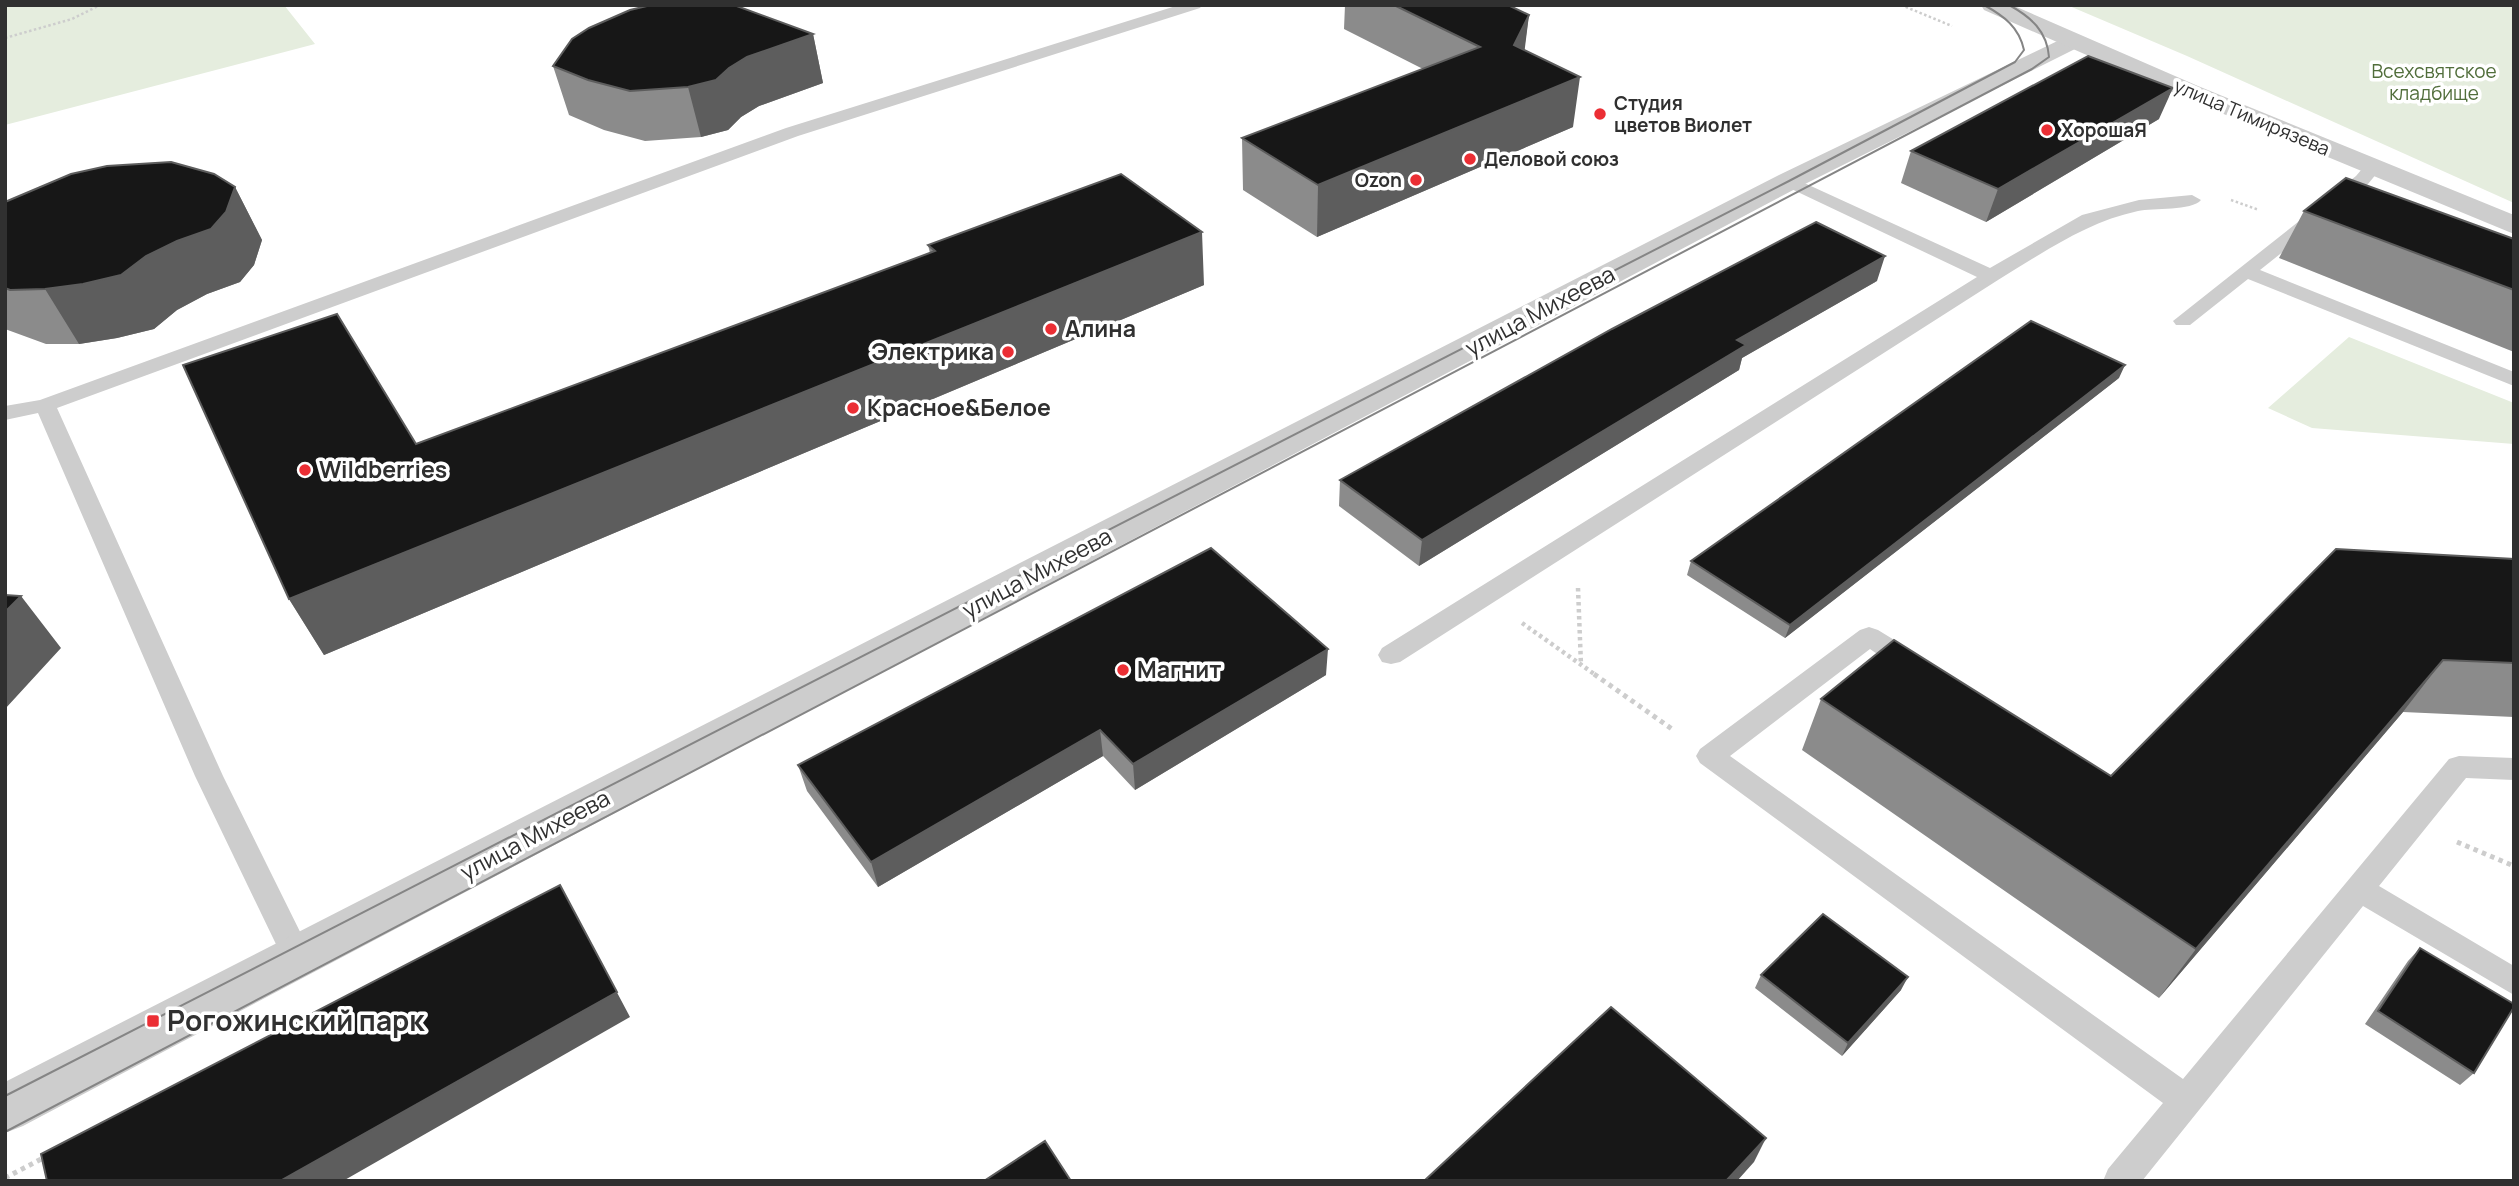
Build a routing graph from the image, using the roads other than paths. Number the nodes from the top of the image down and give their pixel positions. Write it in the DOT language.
graph roads {
  1 [pos="1195,5"];
  2 [pos="1992,5"];
  3 [pos="2072,41"];
  4 [pos="2373,167"];
  5 [pos="1789,181"];
  6 [pos="2192,200"];
  7 [pos="2514,225"];
  8 [pos="2246,271"];
  9 [pos="1991,276"];
  10 [pos="2183,321"];
  11 [pos="2514,380"];
  12 [pos="45,405"];
  13 [pos="5,413"];
  14 [pos="1391,655"];
  15 [pos="1938,681"];
  16 [pos="2514,769"];
  17 [pos="2359,889"];
  18 [pos="298,958"];
  19 [pos="2514,982"];
  20 [pos="2186,1100"];
  21 [pos="5,1109"];
  22 [pos="2120,1181"];
  1 -- 12 [label="lane"];
  2 -- 3 [label="street, улица Тимирязева"];
  3 -- 4 [label="street, улица Тимирязева"];
  3 -- 5 [label="street, улица Михеева"];
  4 -- 7 [label="street, улица Тимирязева"];
  4 -- 8 [label="lane"];
  5 -- 9 [label="lane"];
  5 -- 18 [label="street, улица Михеева"];
  6 -- 9 [label="lane"];
  8 -- 10 [label="lane"];
  8 -- 11 [label="lane"];
  9 -- 14 [label="lane"];
  12 -- 13 [label="lane"];
  12 -- 18 [label="lane"];
  15 -- 20 [label="lane"];
  16 -- 17 [label="lane"];
  17 -- 19 [label="lane"];
  17 -- 20 [label="lane"];
  18 -- 21 [label="street, улица Михеева"];
  20 -- 22 [label="lane"];
}
